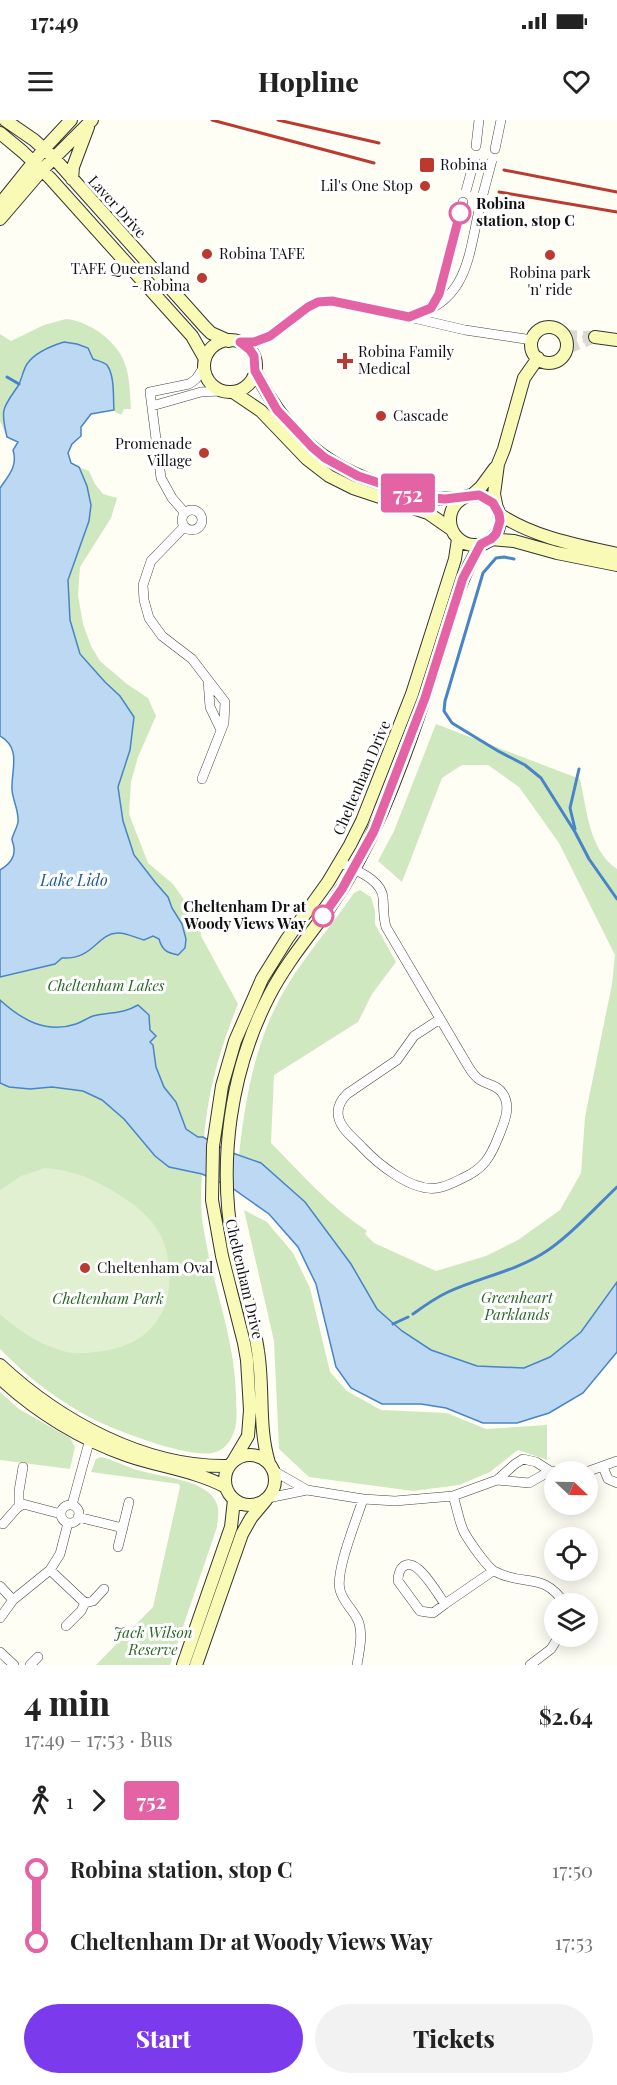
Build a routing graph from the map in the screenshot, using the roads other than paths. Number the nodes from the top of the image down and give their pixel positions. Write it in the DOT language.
graph roads {
  1 [pos="5,120"];
  2 [pos="71,120"];
  3 [pos="479,120"];
  4 [pos="501,120"];
  5 [pos="91,121"];
  6 [pos="0,133"];
  7 [pos="476,146"];
  8 [pos="44,149"];
  9 [pos="495,149"];
  10 [pos="54,158"];
  11 [pos="475,158"];
  12 [pos="492,160"];
  13 [pos="38,166"];
  14 [pos="72,179"];
  15 [pos="466,191"];
  16 [pos="483,194"];
  17 [pos="463,202"];
  18 [pos="0,204"];
  19 [pos="480,206"];
  20 [pos="0,219"];
  21 [pos="431,308"];
  22 [pos="409,317"];
  23 [pos="595,337"];
  24 [pos="617,339"];
  25 [pos="532,340"];
  26 [pos="234,341"];
  27 [pos="543,361"];
  28 [pos="205,363"];
  29 [pos="255,371"];
  30 [pos="226,391"];
  31 [pos="152,406"];
  32 [pos="498,464"];
  33 [pos="467,497"];
  34 [pos="498,512"];
  35 [pos="185,513"];
  36 [pos="184,527"];
  37 [pos="455,534"];
  38 [pos="486,542"];
  39 [pos="617,554"];
  40 [pos="617,565"];
  41 [pos="208,680"];
  42 [pos="221,730"];
  43 [pos="202,779"];
  44 [pos="340,862"];
  45 [pos="353,869"];
  46 [pos="440,1019"];
  47 [pos="0,1365"];
  48 [pos="0,1378"];
  49 [pos="91,1435"];
  50 [pos="617,1461"];
  51 [pos="230,1464"];
  52 [pos="23,1467"];
  53 [pos="271,1467"];
  54 [pos="544,1467"];
  55 [pos="603,1467"];
  56 [pos="598,1468"];
  57 [pos="544,1474"];
  58 [pos="497,1480"];
  59 [pos="617,1483"];
  60 [pos="226,1487"];
  61 [pos="307,1490"];
  62 [pos="453,1496"];
  63 [pos="267,1499"];
  64 [pos="363,1499"];
  65 [pos="234,1500"];
  66 [pos="129,1502"];
  67 [pos="72,1505"];
  68 [pos="19,1506"];
  69 [pos="61,1514"];
  70 [pos="78,1517"];
  71 [pos="68,1523"];
  72 [pos="3,1524"];
  73 [pos="123,1528"];
  74 [pos="118,1547"];
  75 [pos="50,1570"];
  76 [pos="493,1572"];
  77 [pos="0,1586"];
  78 [pos="104,1589"];
  79 [pos="558,1593"];
  80 [pos="14,1600"];
  81 [pos="85,1603"];
  82 [pos="445,1604"];
  83 [pos="0,1618"];
  84 [pos="66,1626"];
  85 [pos="552,1647"];
  86 [pos="0,1652"];
  87 [pos="38,1657"];
  88 [pos="14,1665"];
  89 [pos="30,1665"];
  90 [pos="183,1665"];
  91 [pos="196,1665"];
  92 [pos="357,1665"];
  93 [pos="530,1665"];
  1 -- 8 [label="main road, Laver Drive"];
  2 -- 8 [label="main road"];
  3 -- 7 [label="street"];
  4 -- 9 [label="street"];
  5 -- 10 [label="main road"];
  5 -- 14 [label="main road"];
  6 -- 13 [label="main road, Laver Drive"];
  8 -- 10 [label="main road, Laver Drive"];
  8 -- 13 [label="main road"];
  10 -- 13 [label="main road"];
  10 -- 14 [label="main road, Laver Drive"];
  11 -- 15 [label="street, bridge"];
  12 -- 16 [label="street, bridge"];
  13 -- 18 [label="main road"];
  13 -- 20 [label="main road"];
  13 -- 28 [label="main road, Laver Drive"];
  14 -- 26 [label="main road, Laver Drive"];
  17 -- 21 [label="street"];
  19 -- 21 [label="street"];
  21 -- 22 [label="street"];
  22 -- 25 [label="street"];
  22 -- 26 [label="street"];
  23 -- 24 [label="main road"];
  25 -- 27 [label="main road"];
  25 -- 27 [label="main road"];
  26 -- 28 [label="main road"];
  26 -- 29 [label="main road"];
  27 -- 32 [label="main road"];
  28 -- 30 [label="main road"];
  28 -- 31 [label="street"];
  29 -- 30 [label="main road"];
  29 -- 33 [label="main road"];
  30 -- 31 [label="street"];
  30 -- 37 [label="main road"];
  31 -- 35 [label="street"];
  32 -- 33 [label="main road"];
  32 -- 34 [label="main road"];
  33 -- 34 [label="main road"];
  33 -- 37 [label="main road"];
  34 -- 38 [label="main road"];
  34 -- 39 [label="main road"];
  35 -- 36 [label="street"];
  35 -- 36 [label="street"];
  36 -- 41 [label="street"];
  37 -- 38 [label="main road"];
  37 -- 44 [label="main road, Cheltenham Drive"];
  38 -- 40 [label="main road"];
  38 -- 45 [label="main road, Cheltenham Drive"];
  41 -- 42 [label="street"];
  41 -- 42 [label="street"];
  42 -- 43 [label="street"];
  44 -- 45 [label="street"];
  44 -- 51 [label="main road, Cheltenham Drive"];
  45 -- 46 [label="street"];
  45 -- 53 [label="main road, Cheltenham Drive"];
  46 -- 46 [label="street"];
  47 -- 49 [label="main road"];
  48 -- 49 [label="main road"];
  49 -- 51 [label="main road"];
  49 -- 60 [label="main road"];
  49 -- 67 [label="street"];
  50 -- 55 [label="street"];
  51 -- 53 [label="main road"];
  51 -- 60 [label="main road"];
  52 -- 68 [label="street"];
  53 -- 61 [label="street"];
  53 -- 63 [label="main road"];
  54 -- 58 [label="street"];
  55 -- 56 [label="street"];
  55 -- 59 [label="street"];
  57 -- 58 [label="street"];
  58 -- 62 [label="street"];
  60 -- 65 [label="main road"];
  61 -- 63 [label="street"];
  61 -- 64 [label="street"];
  62 -- 64 [label="street"];
  62 -- 76 [label="street"];
  63 -- 65 [label="main road"];
  63 -- 91 [label="main road"];
  64 -- 92 [label="street"];
  65 -- 90 [label="main road"];
  66 -- 73 [label="street"];
  67 -- 69 [label="street"];
  67 -- 70 [label="street"];
  68 -- 69 [label="street"];
  68 -- 72 [label="street"];
  69 -- 71 [label="street"];
  70 -- 71 [label="street"];
  70 -- 73 [label="street"];
  71 -- 75 [label="street"];
  73 -- 74 [label="street"];
  75 -- 80 [label="street"];
  75 -- 81 [label="street"];
  76 -- 79 [label="street"];
  76 -- 82 [label="street"];
  77 -- 80 [label="street"];
  78 -- 81 [label="street"];
  80 -- 83 [label="street"];
  81 -- 84 [label="street"];
  82 -- 82 [label="street"];
  85 -- 93 [label="street"];
  86 -- 88 [label="street"];
  87 -- 89 [label="street"];
}
